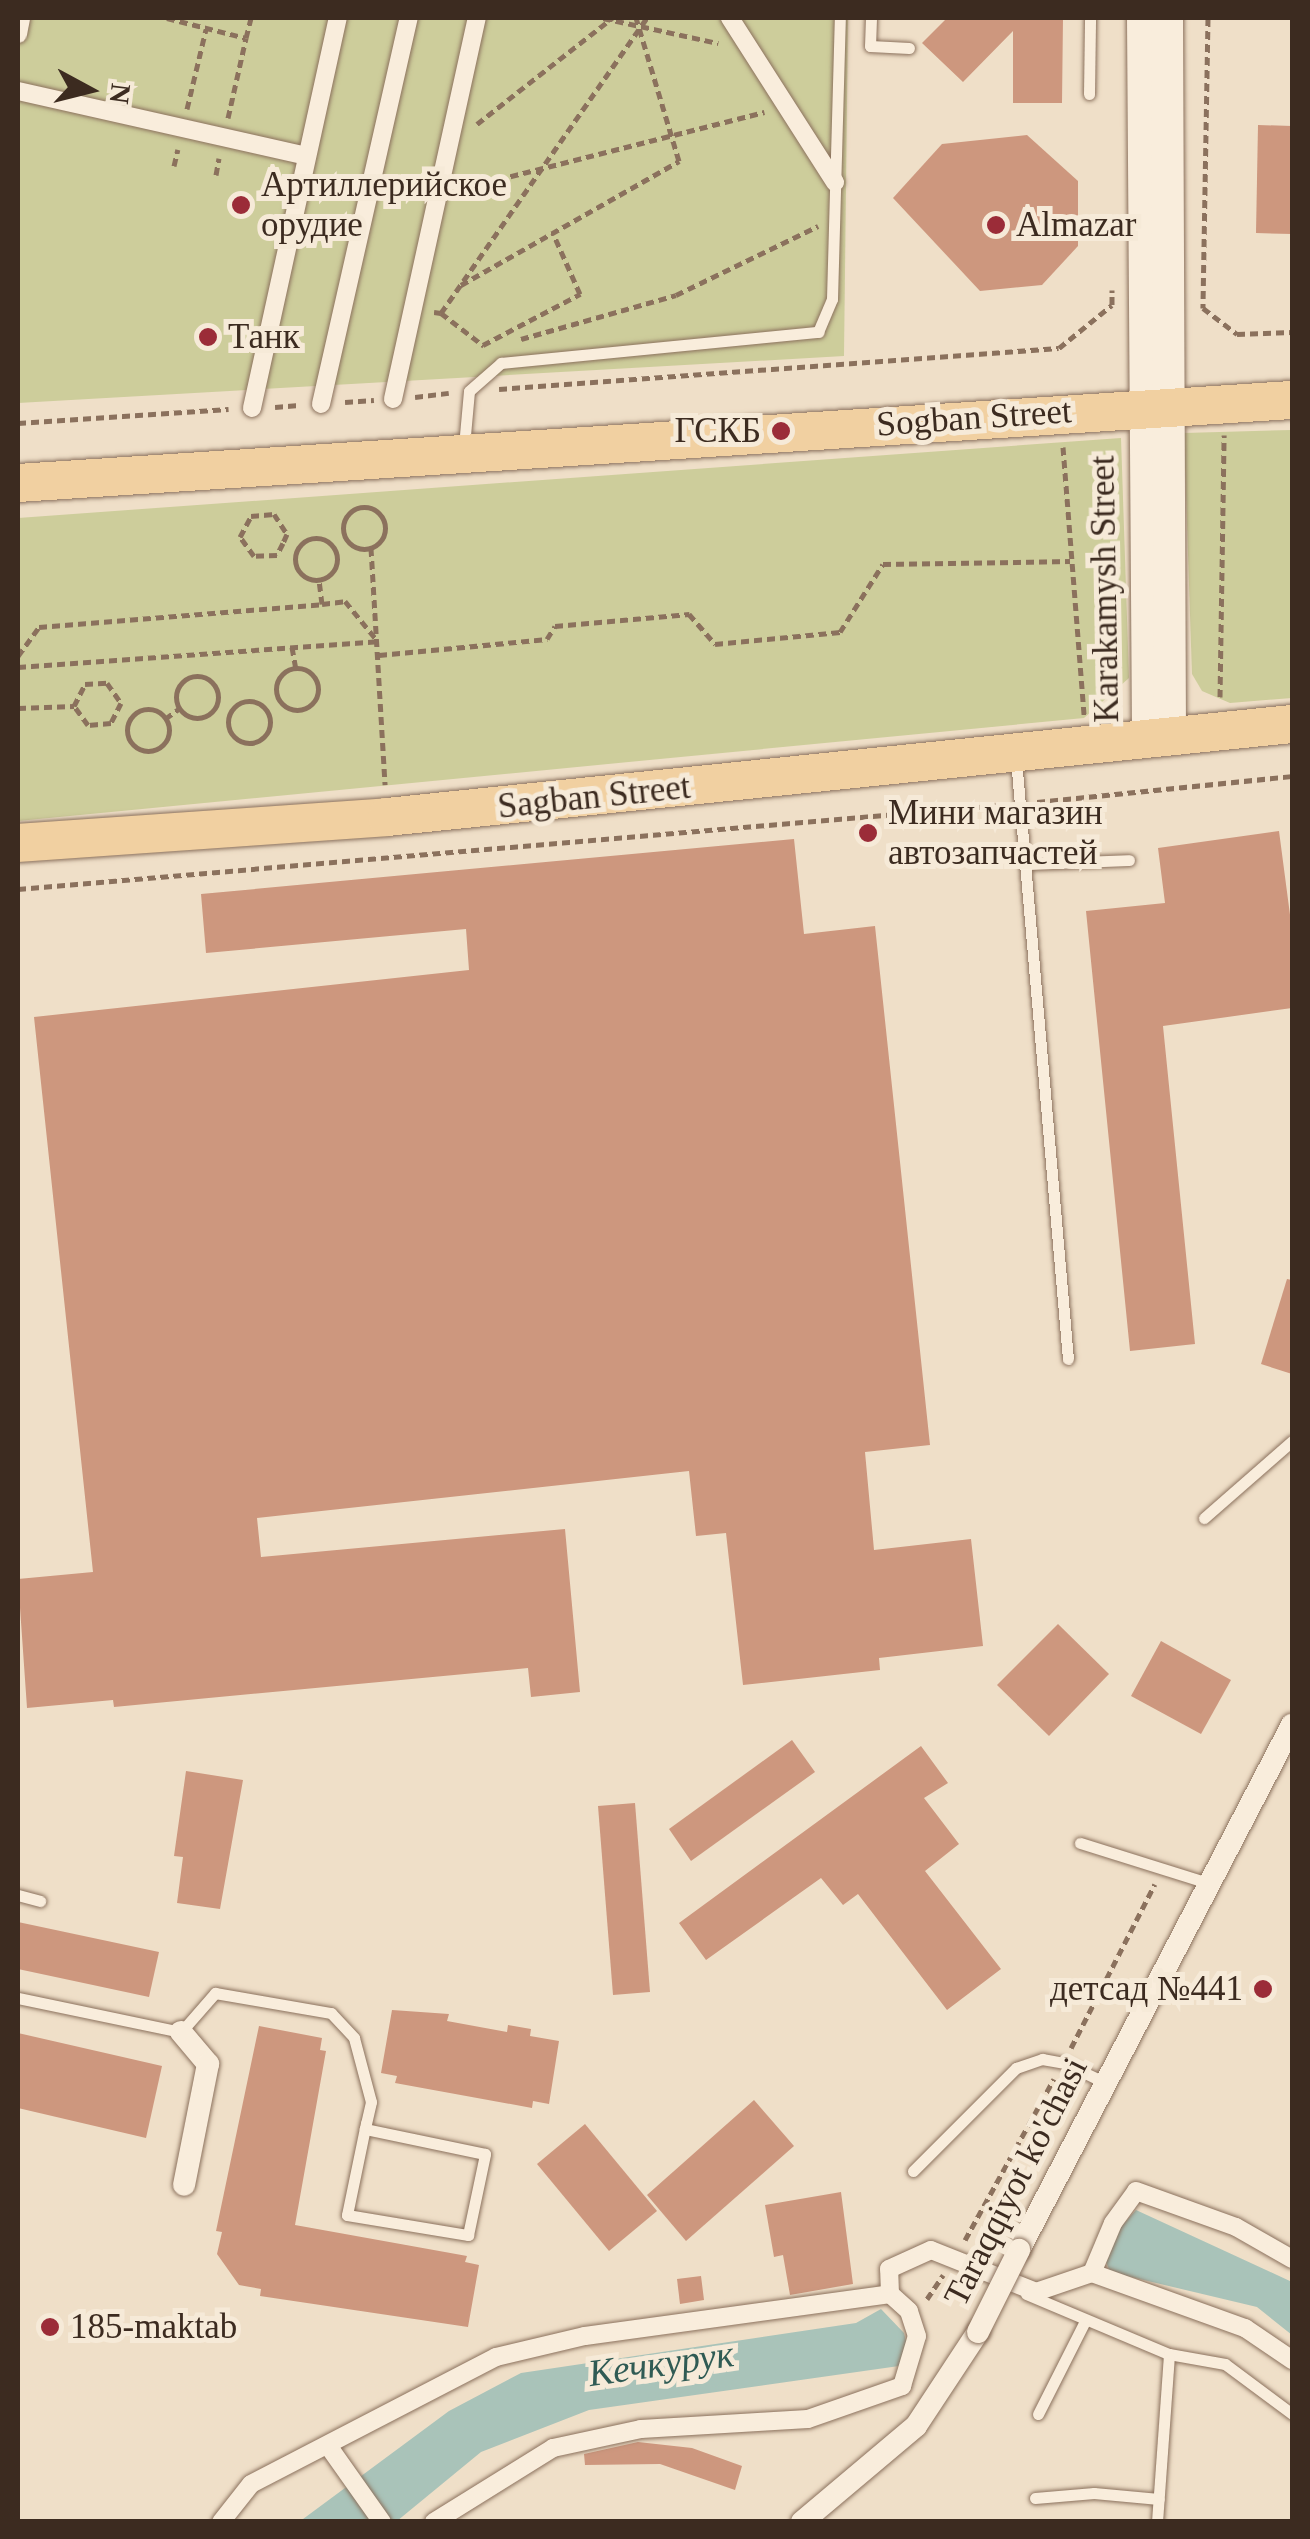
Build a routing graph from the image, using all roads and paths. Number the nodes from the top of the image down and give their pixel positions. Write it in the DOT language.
graph roads {
  1 [pos="21,18"];
  2 [pos="167,18"];
  3 [pos="251,18"];
  4 [pos="338,18"];
  5 [pos="409,18"];
  6 [pos="477,18"];
  7 [pos="608,18"];
  8 [pos="648,18"];
  9 [pos="730,18"];
  10 [pos="840,18"];
  11 [pos="871,18"];
  12 [pos="1090,18"];
  13 [pos="1143,18"];
  14 [pos="1168,18"];
  15 [pos="1208,18"];
  16 [pos="639,24"];
  17 [pos="206,29"];
  18 [pos="18,34"];
  19 [pos="246,38"];
  20 [pos="910,48"];
  21 [pos="750,50"];
  22 [pos="18,91"];
  23 [pos="1089,94"];
  24 [pos="786,106"];
  25 [pos="183,129"];
  26 [pos="672,136"];
  27 [pos="224,138"];
  28 [pos="448,146"];
  29 [pos="306,156"];
  30 [pos="174,166"];
  31 [pos="542,168"];
  32 [pos="216,175"];
  33 [pos="835,182"];
  34 [pos="436,195"];
  35 [pos="834,218"];
  36 [pos="553,232"];
  37 [pos="461,284"];
  38 [pos="1112,305"];
  39 [pos="411,309"];
  40 [pos="440,313"];
  41 [pos="1292,332"];
  42 [pos="486,347"];
  43 [pos="506,362"];
  44 [pos="469,391"];
  45 [pos="392,399"];
  46 [pos="1292,400"];
  47 [pos="321,404"];
  48 [pos="1155,406"];
  49 [pos="252,408"];
  50 [pos="18,423"];
  51 [pos="1224,432"];
  52 [pos="1063,441"];
  53 [pos="463,452"];
  54 [pos="18,483"];
  55 [pos="348,539"];
  56 [pos="283,543"];
  57 [pos="333,548"];
  58 [pos="371,548"];
  59 [pos="298,550"];
  60 [pos="1070,561"];
  61 [pos="319,579"];
  62 [pos="322,604"];
  63 [pos="378,641"];
  64 [pos="292,647"];
  65 [pos="18,656"];
  66 [pos="379,656"];
  67 [pos="18,667"];
  68 [pos="296,668"];
  69 [pos="1220,697"];
  70 [pos="281,701"];
  71 [pos="216,704"];
  72 [pos="74,706"];
  73 [pos="18,708"];
  74 [pos="180,708"];
  75 [pos="116,712"];
  76 [pos="266,712"];
  77 [pos="231,713"];
  78 [pos="165,718"];
  79 [pos="1084,718"];
  80 [pos="130,720"];
  81 [pos="1292,724"];
  82 [pos="1159,739"];
  83 [pos="1016,754"];
  84 [pos="1292,776"];
  85 [pos="386,788"];
  86 [pos="1021,804"];
  87 [pos="18,843"];
  88 [pos="1129,860"];
  89 [pos="1027,864"];
  90 [pos="18,889"];
  91 [pos="1068,1359"];
  92 [pos="1292,1441"];
  93 [pos="1204,1518"];
  94 [pos="1292,1725"];
  95 [pos="1080,1843"];
  96 [pos="1164,1868"];
  97 [pos="1211,1884"];
  98 [pos="18,1895"];
  99 [pos="40,1901"];
  100 [pos="18,1998"];
  101 [pos="182,2032"];
  102 [pos="1064,2062"];
  103 [pos="1106,2083"];
  104 [pos="365,2129"];
  105 [pos="913,2171"];
  106 [pos="184,2185"];
  107 [pos="955,2259"];
  108 [pos="1292,2259"];
  109 [pos="1092,2273"];
  110 [pos="1002,2284"];
  111 [pos="890,2294"];
  112 [pos="911,2320"];
  113 [pos="1085,2321"];
  114 [pos="1169,2354"];
  115 [pos="1292,2360"];
  116 [pos="1038,2414"];
  117 [pos="1292,2414"];
  118 [pos="329,2447"];
  119 [pos="1035,2498"];
  120 [pos="1159,2499"];
  121 [pos="221,2522"];
  122 [pos="382,2522"];
  123 [pos="434,2522"];
  124 [pos="802,2522"];
  125 [pos="1158,2522"];
  1 -- 18 [label="street"];
  2 -- 17 [label="path"];
  3 -- 19 [label="path"];
  4 -- 29 [label="street"];
  5 -- 47 [label="street"];
  6 -- 28 [label="street"];
  7 -- 16 [label="path"];
  7 -- 28 [label="path"];
  8 -- 16 [label="path"];
  9 -- 21 [label="street"];
  10 -- 33 [label="lane"];
  11 -- 20 [label="lane"];
  12 -- 23 [label="lane"];
  13 -- 48 [label="main road, Karakamysh Street"];
  14 -- 48 [label="main road, Karakamysh Street"];
  15 -- 41 [label="path"];
  16 -- 21 [label="path"];
  16 -- 26 [label="path"];
  16 -- 31 [label="path"];
  17 -- 19 [label="path"];
  17 -- 25 [label="path"];
  19 -- 27 [label="path"];
  21 -- 24 [label="street"];
  22 -- 25 [label="street"];
  24 -- 26 [label="path"];
  24 -- 33 [label="street"];
  25 -- 27 [label="street"];
  25 -- 30 [label="path"];
  26 -- 31 [label="path"];
  26 -- 36 [label="path"];
  27 -- 29 [label="street"];
  27 -- 32 [label="path"];
  28 -- 34 [label="street"];
  29 -- 49 [label="street"];
  31 -- 34 [label="path"];
  31 -- 37 [label="path"];
  33 -- 35 [label="lane"];
  34 -- 39 [label="street"];
  35 -- 42 [label="path"];
  35 -- 43 [label="lane"];
  36 -- 37 [label="path"];
  36 -- 42 [label="path"];
  37 -- 40 [label="path"];
  38 -- 44 [label="path"];
  39 -- 40 [label="path"];
  39 -- 45 [label="street"];
  40 -- 42 [label="path"];
  42 -- 43 [label="path"];
  43 -- 44 [label="lane"];
  44 -- 45 [label="path"];
  44 -- 53 [label="lane"];
  45 -- 47 [label="path"];
  46 -- 48 [label="main road"];
  47 -- 49 [label="path"];
  48 -- 53 [label="main road, Sogban Street"];
  48 -- 82 [label="main road, Karakamysh Street"];
  49 -- 50 [label="path"];
  51 -- 69 [label="path"];
  52 -- 60 [label="path"];
  53 -- 54 [label="main road"];
  55 -- 57 [label="path"];
  55 -- 58 [label="path"];
  55 -- 58 [label="path"];
  56 -- 56 [label="path"];
  56 -- 59 [label="path"];
  57 -- 59 [label="path"];
  57 -- 61 [label="path"];
  58 -- 63 [label="path"];
  59 -- 61 [label="path"];
  60 -- 66 [label="path"];
  60 -- 79 [label="path"];
  61 -- 62 [label="path"];
  62 -- 63 [label="path"];
  62 -- 65 [label="path"];
  63 -- 64 [label="path"];
  63 -- 66 [label="path"];
  64 -- 67 [label="path"];
  64 -- 68 [label="path"];
  66 -- 85 [label="path"];
  68 -- 70 [label="path"];
  68 -- 70 [label="path"];
  70 -- 76 [label="path"];
  71 -- 74 [label="path"];
  71 -- 74 [label="path"];
  71 -- 77 [label="path"];
  72 -- 73 [label="path"];
  72 -- 75 [label="path"];
  72 -- 75 [label="path"];
  74 -- 78 [label="path"];
  75 -- 80 [label="path"];
  76 -- 77 [label="path"];
  76 -- 77 [label="path"];
  78 -- 80 [label="path"];
  78 -- 80 [label="path"];
  81 -- 82 [label="main road"];
  82 -- 83 [label="main road, Sagban Street"];
  83 -- 86 [label="lane"];
  83 -- 87 [label="main road, Sagban Street"];
  84 -- 86 [label="path"];
  86 -- 89 [label="lane"];
  86 -- 90 [label="path"];
  88 -- 89 [label="lane"];
  89 -- 91 [label="lane"];
  92 -- 93 [label="lane"];
  94 -- 97 [label="street, Taraqqiyot ko'chasi"];
  95 -- 96 [label="lane"];
  96 -- 97 [label="lane"];
  96 -- 102 [label="path"];
  97 -- 103 [label="street, Taraqqiyot ko'chasi"];
  98 -- 99 [label="lane"];
  100 -- 101 [label="lane"];
  101 -- 104 [label="lane"];
  101 -- 106 [label="street"];
  102 -- 103 [label="lane"];
  102 -- 105 [label="lane"];
  102 -- 107 [label="path"];
  103 -- 110 [label="street, Taraqqiyot ko'chasi, bridge"];
  104 -- 104 [label="lane"];
  107 -- 109 [label="street"];
  107 -- 111 [label="street"];
  107 -- 112 [label="path"];
  108 -- 109 [label="street"];
  109 -- 115 [label="street"];
  110 -- 113 [label="lane"];
  110 -- 124 [label="street, Taraqqiyot ko'chasi, bridge"];
  111 -- 112 [label="street"];
  111 -- 118 [label="street"];
  112 -- 123 [label="street"];
  113 -- 114 [label="lane"];
  113 -- 116 [label="lane"];
  114 -- 117 [label="lane"];
  114 -- 120 [label="lane"];
  118 -- 121 [label="street"];
  118 -- 122 [label="street"];
  119 -- 120 [label="lane"];
  120 -- 125 [label="lane"];
}
